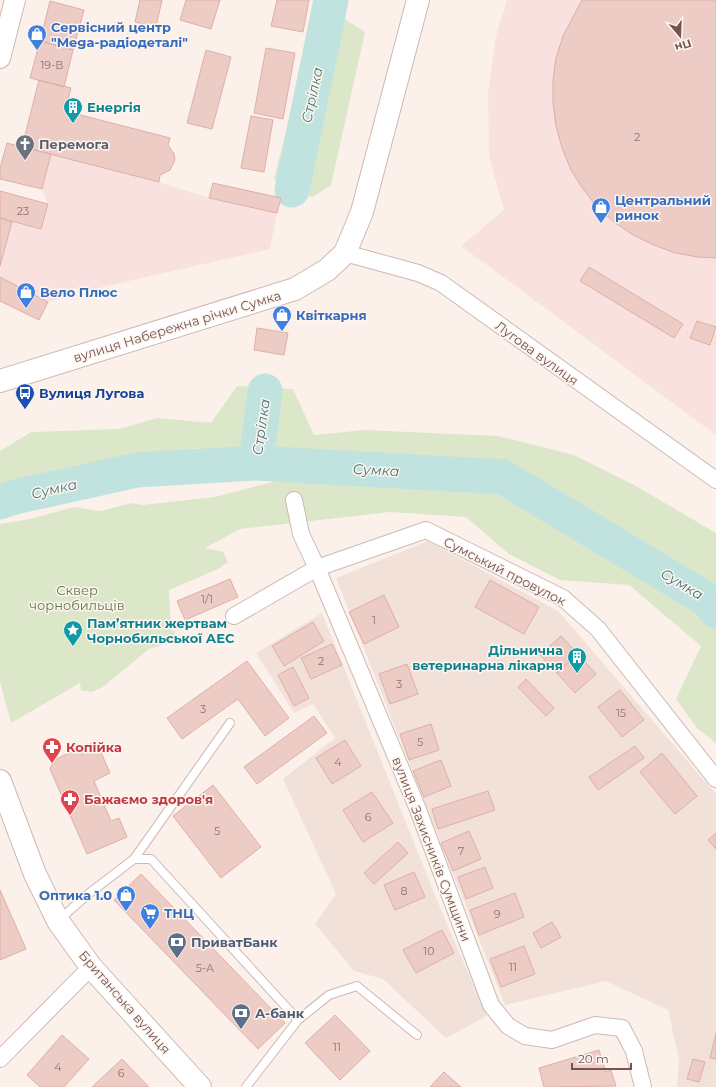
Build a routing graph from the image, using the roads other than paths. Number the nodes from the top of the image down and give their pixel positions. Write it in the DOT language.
graph roads {
  1 [pos="15,0"];
  2 [pos="418,0"];
  3 [pos="0,58"];
  4 [pos="345,253"];
  5 [pos="0,381"];
  6 [pos="716,480"];
  7 [pos="294,500"];
  8 [pos="317,568"];
  9 [pos="234,616"];
  10 [pos="230,723"];
  11 [pos="716,779"];
  12 [pos="0,781"];
  13 [pos="134,859"];
  14 [pos="58,921"];
  15 [pos="92,967"];
  16 [pos="298,1020"];
  17 [pos="417,1035"];
  18 [pos="0,1059"];
  19 [pos="200,1087"];
  20 [pos="246,1087"];
  21 [pos="643,1087"];
  1 -- 3 [label="street"];
  2 -- 4 [label="main road"];
  4 -- 5 [label="main road, вулиця Набережна річки Сумка"];
  4 -- 6 [label="street, Лугова вулиця"];
  7 -- 8 [label="street, вулиця Захисників Сумщини"];
  8 -- 9 [label="street, Сумський провулок"];
  8 -- 11 [label="street, Сумський провулок"];
  8 -- 21 [label="street, вулиця Захисників Сумщини"];
  10 -- 13 [label="lane"];
  12 -- 14 [label="main road, Британська вулиця"];
  13 -- 14 [label="lane"];
  13 -- 16 [label="lane"];
  14 -- 15 [label="main road, Британська вулиця"];
  15 -- 18 [label="street"];
  15 -- 19 [label="main road, Британська вулиця"];
  16 -- 17 [label="lane"];
  16 -- 20 [label="lane"];
}
